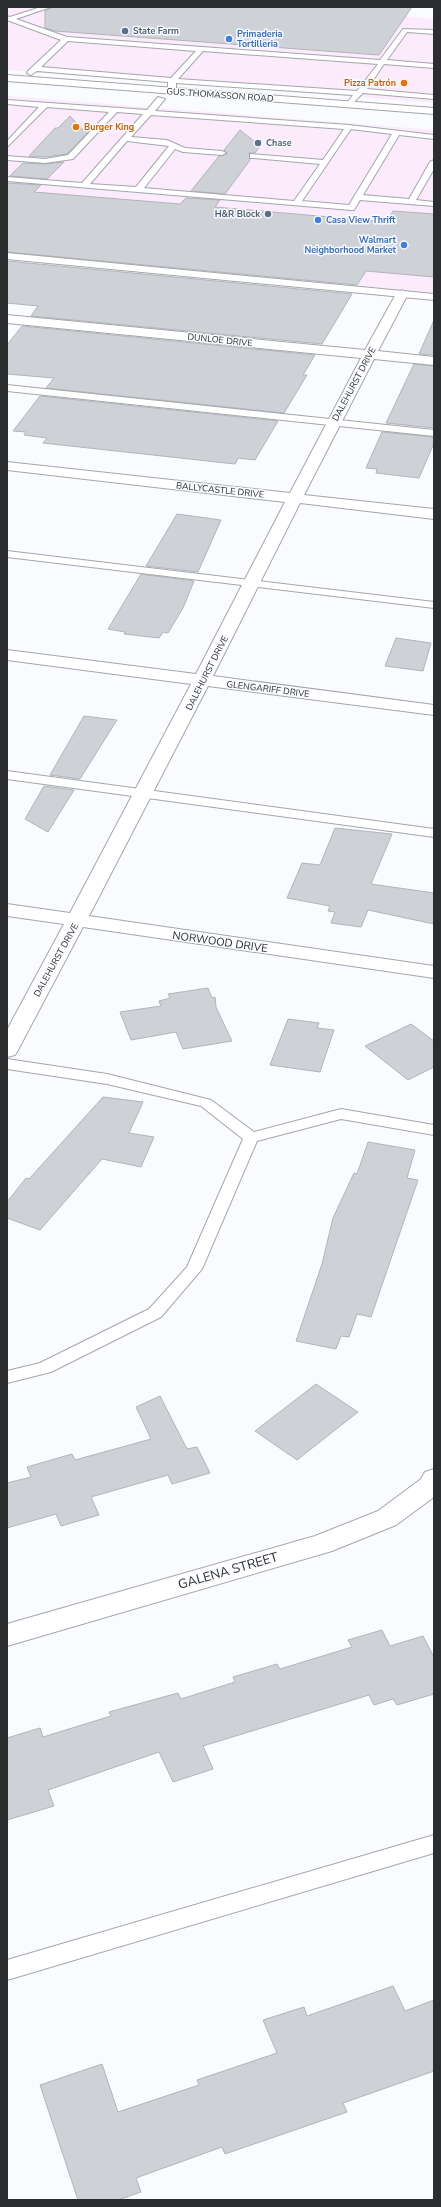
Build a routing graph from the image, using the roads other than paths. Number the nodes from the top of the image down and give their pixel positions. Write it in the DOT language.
graph roads {
  1 [pos="48,7"];
  2 [pos="8,20"];
  3 [pos="434,32"];
  4 [pos="66,39"];
  5 [pos="201,49"];
  6 [pos="383,63"];
  7 [pos="434,66"];
  8 [pos="36,69"];
  9 [pos="7,78"];
  10 [pos="24,80"];
  11 [pos="171,86"];
  12 [pos="7,87"];
  13 [pos="360,92"];
  14 [pos="434,96"];
  15 [pos="161,99"];
  16 [pos="7,102"];
  17 [pos="350,104"];
  18 [pos="45,105"];
  19 [pos="114,111"];
  20 [pos="434,111"];
  21 [pos="148,113"];
  22 [pos="434,119"];
  23 [pos="349,127"];
  24 [pos="397,134"];
  25 [pos="434,137"];
  26 [pos="126,138"];
  27 [pos="7,145"];
  28 [pos="174,146"];
  29 [pos="222,153"];
  30 [pos="253,156"];
  31 [pos="7,158"];
  32 [pos="324,162"];
  33 [pos="434,162"];
  34 [pos="7,179"];
  35 [pos="84,185"];
  36 [pos="138,190"];
  37 [pos="357,198"];
  38 [pos="411,202"];
  39 [pos="296,204"];
  40 [pos="434,204"];
  41 [pos="7,248"];
  42 [pos="7,256"];
  43 [pos="434,288"];
  44 [pos="402,294"];
  45 [pos="434,297"];
  46 [pos="7,318"];
  47 [pos="369,355"];
  48 [pos="434,361"];
  49 [pos="7,388"];
  50 [pos="334,423"];
  51 [pos="434,433"];
  52 [pos="7,466"];
  53 [pos="295,499"];
  54 [pos="434,514"];
  55 [pos="7,554"];
  56 [pos="252,584"];
  57 [pos="434,605"];
  58 [pos="7,655"];
  59 [pos="203,680"];
  60 [pos="434,710"];
  61 [pos="7,775"];
  62 [pos="144,794"];
  63 [pos="434,833"];
  64 [pos="7,910"];
  65 [pos="77,921"];
  66 [pos="434,972"];
  67 [pos="7,1050"];
  68 [pos="7,1064"];
  69 [pos="434,1130"];
  70 [pos="251,1138"];
  71 [pos="7,1377"];
  72 [pos="434,1479"];
  73 [pos="7,1635"];
  74 [pos="434,1844"];
  75 [pos="7,1970"];
  1 -- 2 [label="lane"];
  2 -- 4 [label="lane"];
  3 -- 6 [label="lane"];
  4 -- 5 [label="lane"];
  4 -- 8 [label="lane"];
  5 -- 6 [label="lane"];
  5 -- 11 [label="lane"];
  6 -- 7 [label="lane"];
  6 -- 13 [label="lane"];
  8 -- 10 [label="lane"];
  8 -- 11 [label="lane"];
  9 -- 10 [label="street, GUS THOMASSON ROAD"];
  10 -- 11 [label="street, GUS THOMASSON ROAD"];
  11 -- 13 [label="lane"];
  11 -- 15 [label="street"];
  11 -- 17 [label="street, GUS THOMASSON ROAD"];
  12 -- 15 [label="street, GUS THOMASSON ROAD"];
  13 -- 14 [label="lane"];
  13 -- 17 [label="lane"];
  15 -- 21 [label="lane"];
  15 -- 22 [label="street, GUS THOMASSON ROAD"];
  16 -- 18 [label="lane"];
  17 -- 20 [label="street, GUS THOMASSON ROAD"];
  18 -- 19 [label="lane"];
  18 -- 27 [label="lane"];
  19 -- 21 [label="lane"];
  19 -- 31 [label="lane"];
  21 -- 23 [label="lane"];
  21 -- 26 [label="lane"];
  23 -- 24 [label="lane"];
  23 -- 32 [label="lane"];
  24 -- 25 [label="lane"];
  24 -- 37 [label="lane"];
  26 -- 28 [label="lane"];
  26 -- 35 [label="lane"];
  28 -- 29 [label="lane"];
  28 -- 36 [label="lane"];
  30 -- 32 [label="lane"];
  32 -- 39 [label="lane"];
  33 -- 38 [label="lane"];
  34 -- 35 [label="lane"];
  35 -- 36 [label="lane"];
  36 -- 39 [label="lane"];
  37 -- 38 [label="lane"];
  37 -- 39 [label="lane"];
  38 -- 40 [label="lane"];
  41 -- 43 [label="lane"];
  42 -- 44 [label="lane"];
  44 -- 45 [label="lane"];
  44 -- 47 [label="street, DALEHURST DRIVE"];
  46 -- 47 [label="street, DUNLOE DRIVE"];
  47 -- 48 [label="street, DUNLOE DRIVE"];
  47 -- 50 [label="street, DALEHURST DRIVE"];
  49 -- 50 [label="lane"];
  50 -- 51 [label="lane"];
  50 -- 53 [label="street, DALEHURST DRIVE"];
  52 -- 53 [label="street, BALLYCASTLE DRIVE"];
  53 -- 54 [label="street, BALLYCASTLE DRIVE"];
  53 -- 56 [label="street, DALEHURST DRIVE"];
  55 -- 56 [label="lane"];
  56 -- 57 [label="lane"];
  56 -- 59 [label="street, DALEHURST DRIVE"];
  58 -- 59 [label="street, GLENGARIFF DRIVE"];
  59 -- 60 [label="street, GLENGARIFF DRIVE"];
  59 -- 62 [label="street, DALEHURST DRIVE"];
  61 -- 62 [label="lane"];
  62 -- 63 [label="lane"];
  62 -- 65 [label="street, DALEHURST DRIVE"];
  64 -- 65 [label="street, NORWOOD DRIVE"];
  65 -- 66 [label="street, NORWOOD DRIVE"];
  65 -- 67 [label="street, DALEHURST DRIVE"];
  68 -- 70 [label="lane"];
  69 -- 70 [label="lane"];
  70 -- 71 [label="lane"];
  72 -- 73 [label="street, GALENA STREET"];
  74 -- 75 [label="lane"];
}
